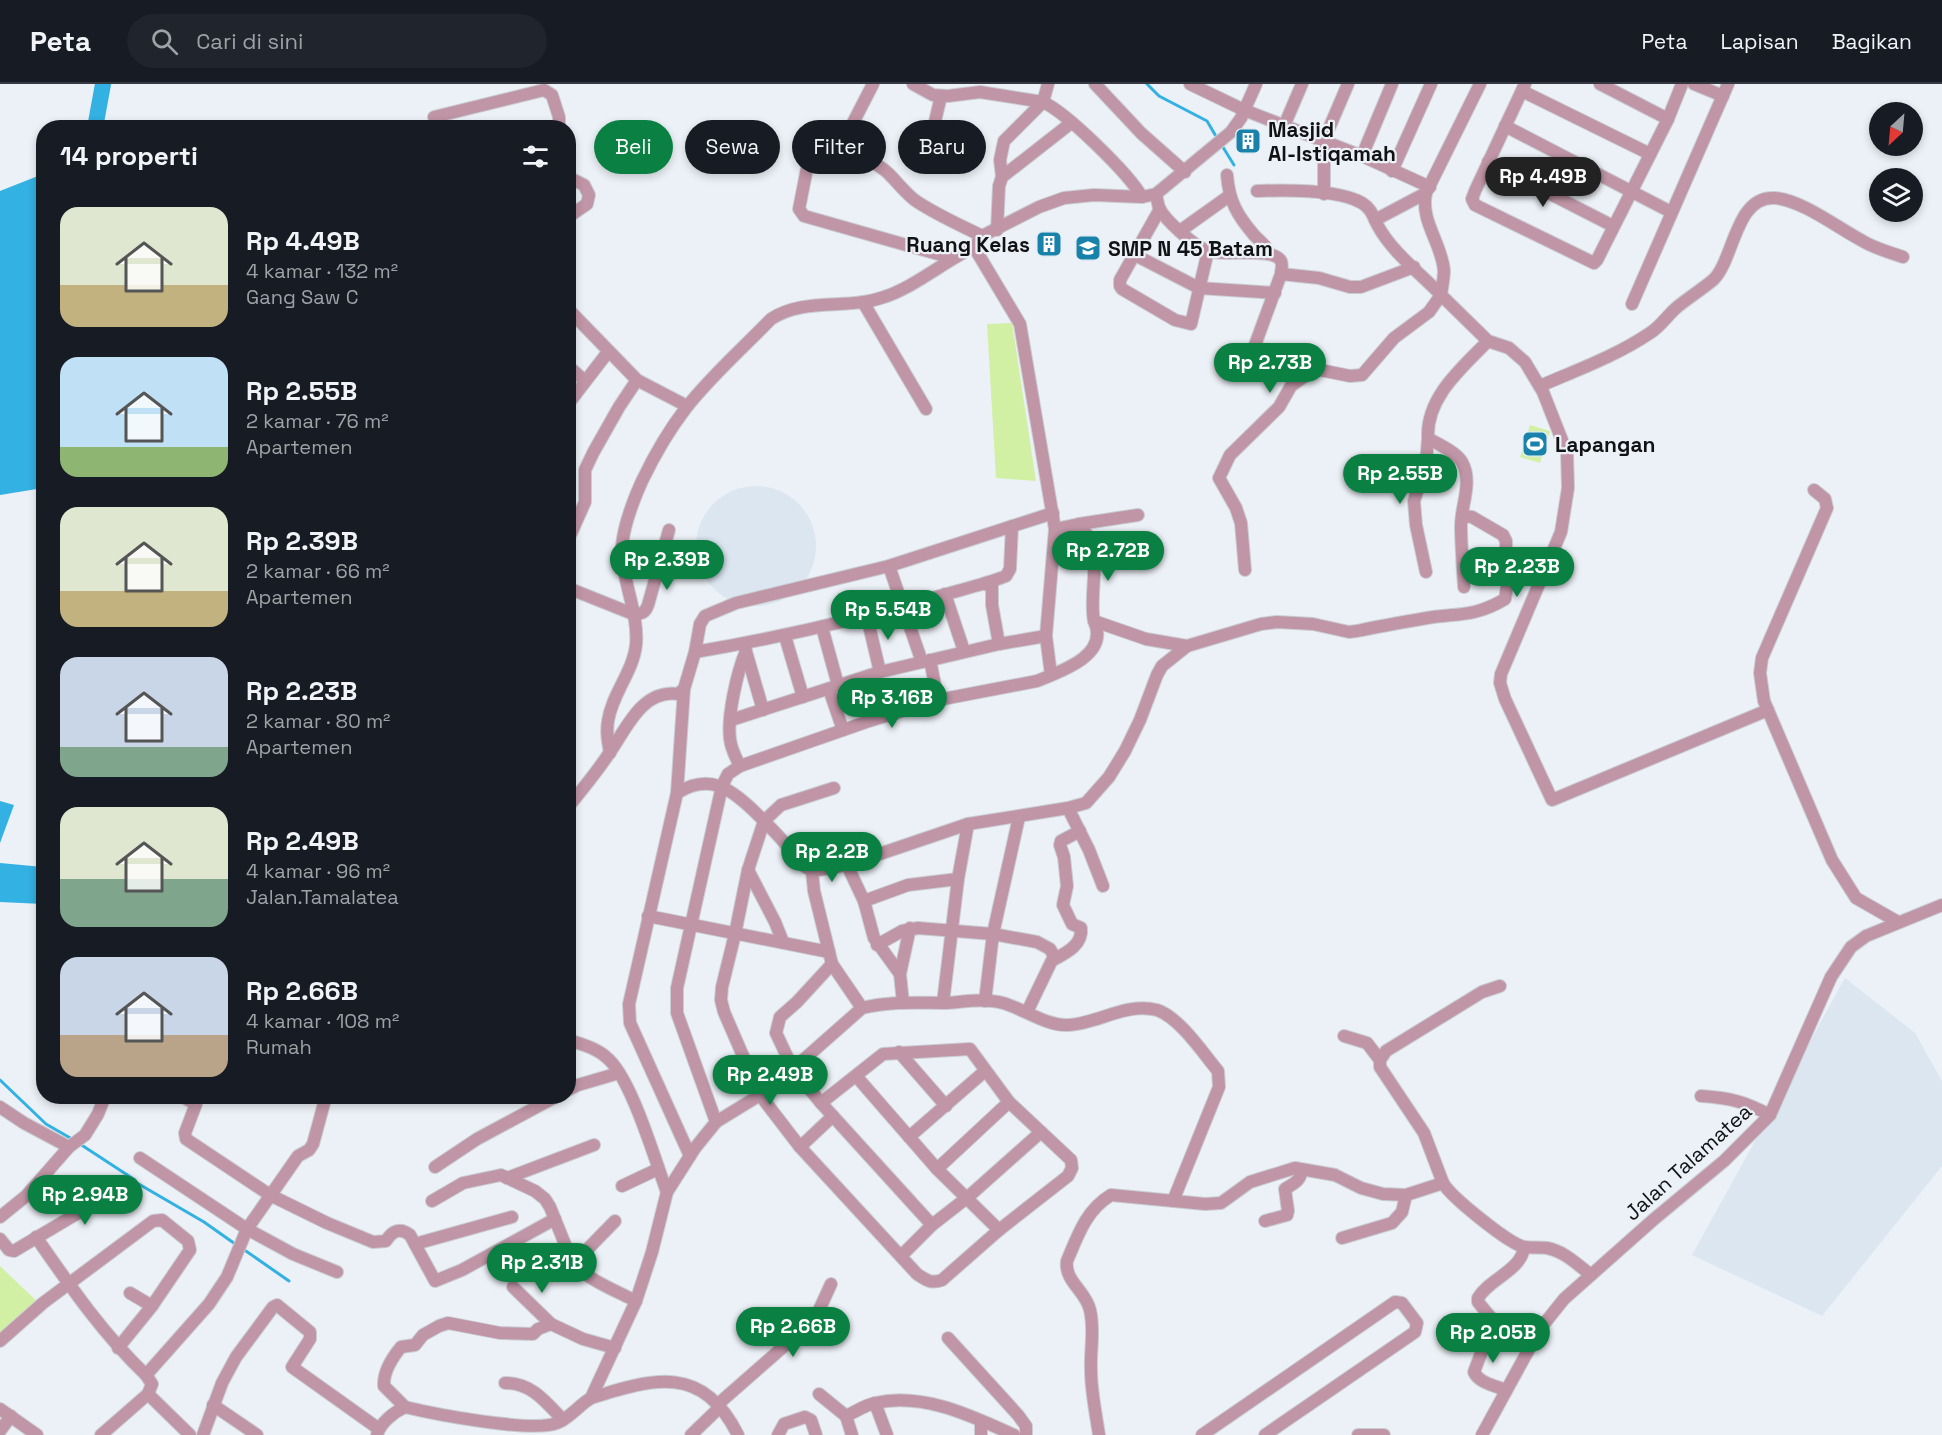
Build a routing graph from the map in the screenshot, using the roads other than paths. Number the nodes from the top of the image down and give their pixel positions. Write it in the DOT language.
graph roads {
  1 [pos="873,84"];
  2 [pos="913,84"];
  3 [pos="1048,84"];
  4 [pos="1095,84"];
  5 [pos="1190,84"];
  6 [pos="1256,84"];
  7 [pos="1302,84"];
  8 [pos="1348,84"];
  9 [pos="1392,84"];
  10 [pos="1431,84"];
  11 [pos="1480,84"];
  12 [pos="1600,84"];
  13 [pos="1682,84"];
  14 [pos="1694,84"];
  15 [pos="1207,87"];
  16 [pos="1523,87"];
  17 [pos="993,88"];
  18 [pos="1725,90"];
  19 [pos="941,96"];
  20 [pos="1043,102"];
  21 [pos="1244,110"];
  22 [pos="434,117"];
  23 [pos="1668,119"];
  24 [pos="559,120"];
  25 [pos="854,120"];
  26 [pos="935,120"];
  27 [pos="1071,123"];
  28 [pos="1284,126"];
  29 [pos="1505,126"];
  30 [pos="1324,140"];
  31 [pos="1650,154"];
  32 [pos="1362,156"];
  33 [pos="1488,162"];
  34 [pos="886,171"];
  35 [pos="1392,171"];
  36 [pos="1185,172"];
  37 [pos="806,174"];
  38 [pos="1227,175"];
  39 [pos="1002,177"];
  40 [pos="576,181"];
  41 [pos="1428,190"];
  42 [pos="1257,191"];
  43 [pos="1631,191"];
  44 [pos="1156,194"];
  45 [pos="1324,194"];
  46 [pos="1229,196"];
  47 [pos="1142,197"];
  48 [pos="1160,209"];
  49 [pos="576,212"];
  50 [pos="1671,212"];
  51 [pos="1375,220"];
  52 [pos="1613,226"];
  53 [pos="997,230"];
  54 [pos="1180,231"];
  55 [pos="982,236"];
  56 [pos="974,248"];
  57 [pos="1208,251"];
  58 [pos="1133,254"];
  59 [pos="1269,254"];
  60 [pos="1903,257"];
  61 [pos="952,258"];
  62 [pos="1414,267"];
  63 [pos="1281,274"];
  64 [pos="1199,288"];
  65 [pos="1275,293"];
  66 [pos="1440,294"];
  67 [pos="862,302"];
  68 [pos="1632,304"];
  69 [pos="576,318"];
  70 [pos="1488,341"];
  71 [pos="608,352"];
  72 [pos="576,373"];
  73 [pos="1309,373"];
  74 [pos="637,380"];
  75 [pos="585,381"];
  76 [pos="1540,386"];
  77 [pos="576,393"];
  78 [pos="687,406"];
  79 [pos="926,410"];
  80 [pos="1428,438"];
  81 [pos="1814,490"];
  82 [pos="1053,513"];
  83 [pos="1138,515"];
  84 [pos="1462,516"];
  85 [pos="576,522"];
  86 [pos="1079,524"];
  87 [pos="1012,526"];
  88 [pos="1055,529"];
  89 [pos="669,530"];
  90 [pos="889,566"];
  91 [pos="1245,570"];
  92 [pos="1426,572"];
  93 [pos="984,584"];
  94 [pos="1464,586"];
  95 [pos="576,591"];
  96 [pos="945,594"];
  97 [pos="904,606"];
  98 [pos="633,614"];
  99 [pos="867,617"];
  100 [pos="1094,621"];
  101 [pos="822,627"];
  102 [pos="785,636"];
  103 [pos="1046,636"];
  104 [pos="999,644"];
  105 [pos="1187,646"];
  106 [pos="745,647"];
  107 [pos="964,651"];
  108 [pos="696,652"];
  109 [pos="926,661"];
  110 [pos="880,672"];
  111 [pos="1051,675"];
  112 [pos="834,687"];
  113 [pos="684,689"];
  114 [pos="803,697"];
  115 [pos="938,700"];
  116 [pos="763,710"];
  117 [pos="1768,710"];
  118 [pos="731,720"];
  119 [pos="843,730"];
  120 [pos="610,753"];
  121 [pos="740,766"];
  122 [pos="722,786"];
  123 [pos="834,788"];
  124 [pos="676,793"];
  125 [pos="576,797"];
  126 [pos="1068,808"];
  127 [pos="1018,817"];
  128 [pos="764,821"];
  129 [pos="968,824"];
  130 [pos="1080,831"];
  131 [pos="847,865"];
  132 [pos="748,870"];
  133 [pos="812,871"];
  134 [pos="958,879"];
  135 [pos="1103,886"];
  136 [pos="864,901"];
  137 [pos="1942,905"];
  138 [pos="648,916"];
  139 [pos="1898,922"];
  140 [pos="693,925"];
  141 [pos="910,928"];
  142 [pos="952,931"];
  143 [pos="735,934"];
  144 [pos="993,934"];
  145 [pos="783,942"];
  146 [pos="877,945"];
  147 [pos="830,958"];
  148 [pos="1053,960"];
  149 [pos="900,974"];
  150 [pos="1500,986"];
  151 [pos="985,1001"];
  152 [pos="903,1003"];
  153 [pos="943,1003"];
  154 [pos="862,1008"];
  155 [pos="1027,1012"];
  156 [pos="1344,1036"];
  157 [pos="576,1043"];
  158 [pos="899,1052"];
  159 [pos="1380,1060"];
  160 [pos="793,1069"];
  161 [pos="985,1071"];
  162 [pos="619,1073"];
  163 [pos="856,1076"];
  164 [pos="576,1086"];
  165 [pos="760,1095"];
  166 [pos="1701,1096"];
  167 [pos="1009,1102"];
  168 [pos="821,1103"];
  169 [pos="102,1104"];
  170 [pos="196,1104"];
  171 [pos="324,1104"];
  172 [pos="542,1104"];
  173 [pos="946,1106"];
  174 [pos="0,1107"];
  175 [pos="1770,1115"];
  176 [pos="833,1116"];
  177 [pos="716,1122"];
  178 [pos="1041,1132"];
  179 [pos="909,1137"];
  180 [pos="594,1145"];
  181 [pos="71,1146"];
  182 [pos="800,1147"];
  183 [pos="690,1156"];
  184 [pos="140,1158"];
  185 [pos="435,1167"];
  186 [pos="937,1168"];
  187 [pos="658,1169"];
  188 [pos="1301,1170"];
  189 [pos="507,1178"];
  190 [pos="100,1182"];
  191 [pos="1443,1183"];
  192 [pos="622,1186"];
  193 [pos="667,1192"];
  194 [pos="270,1195"];
  195 [pos="1406,1195"];
  196 [pos="968,1197"];
  197 [pos="432,1200"];
  198 [pos="1173,1201"];
  199 [pos="0,1216"];
  200 [pos="512,1217"];
  201 [pos="555,1219"];
  202 [pos="615,1221"];
  203 [pos="1265,1221"];
  204 [pos="932,1225"];
  205 [pos="999,1230"];
  206 [pos="245,1235"];
  207 [pos="36,1237"];
  208 [pos="1342,1238"];
  209 [pos="0,1239"];
  210 [pos="415,1244"];
  211 [pos="1524,1247"];
  212 [pos="902,1255"];
  213 [pos="573,1264"];
  214 [pos="338,1272"];
  215 [pos="1591,1275"];
  216 [pos="831,1284"];
  217 [pos="69,1285"];
  218 [pos="513,1287"];
  219 [pos="130,1293"];
  220 [pos="636,1300"];
  221 [pos="152,1305"];
  222 [pos="1492,1319"];
  223 [pos="551,1324"];
  224 [pos="1488,1335"];
  225 [pos="948,1338"];
  226 [pos="0,1341"];
  227 [pos="118,1348"];
  228 [pos="615,1348"];
  229 [pos="146,1375"];
  230 [pos="505,1383"];
  231 [pos="1505,1390"];
  232 [pos="148,1394"];
  233 [pos="819,1394"];
  234 [pos="591,1398"];
  235 [pos="875,1403"];
  236 [pos="213,1405"];
  237 [pos="718,1406"];
  238 [pos="405,1407"];
  239 [pos="0,1408"];
  240 [pos="11,1416"];
  241 [pos="846,1416"];
  242 [pos="563,1419"];
  243 [pos="981,1421"];
  244 [pos="0,1431"];
  245 [pos="378,1432"];
  246 [pos="37,1435"];
  247 [pos="101,1435"];
  248 [pos="190,1435"];
  249 [pos="203,1435"];
  250 [pos="257,1435"];
  251 [pos="691,1435"];
  252 [pos="738,1435"];
  253 [pos="778,1435"];
  254 [pos="816,1435"];
  255 [pos="852,1435"];
  256 [pos="887,1435"];
  257 [pos="981,1435"];
  258 [pos="1014,1435"];
  259 [pos="1026,1435"];
  260 [pos="1099,1435"];
  261 [pos="1202,1435"];
  262 [pos="1265,1435"];
  263 [pos="1358,1435"];
  264 [pos="1384,1435"];
  265 [pos="1482,1435"];
  1 -- 25 [label="street"];
  2 -- 19 [label="street"];
  3 -- 20 [label="street"];
  4 -- 36 [label="street"];
  5 -- 15 [label="street"];
  6 -- 21 [label="street"];
  7 -- 28 [label="street"];
  8 -- 30 [label="street"];
  9 -- 32 [label="street"];
  10 -- 35 [label="street"];
  11 -- 41 [label="street"];
  12 -- 23 [label="street"];
  13 -- 23 [label="street"];
  14 -- 18 [label="street"];
  15 -- 21 [label="street"];
  16 -- 29 [label="street"];
  16 -- 31 [label="street"];
  17 -- 19 [label="street"];
  17 -- 20 [label="street"];
  18 -- 50 [label="street"];
  19 -- 26 [label="street"];
  20 -- 27 [label="street"];
  20 -- 39 [label="street"];
  21 -- 28 [label="street"];
  21 -- 36 [label="street"];
  22 -- 24 [label="street"];
  23 -- 31 [label="street"];
  27 -- 39 [label="street"];
  27 -- 47 [label="street"];
  28 -- 30 [label="street"];
  29 -- 33 [label="street"];
  29 -- 43 [label="street"];
  30 -- 32 [label="street"];
  30 -- 45 [label="street"];
  31 -- 43 [label="street"];
  32 -- 35 [label="street"];
  33 -- 52 [label="street"];
  33 -- 52 [label="street"];
  34 -- 55 [label="street"];
  35 -- 41 [label="street"];
  36 -- 44 [label="street"];
  37 -- 61 [label="street"];
  38 -- 46 [label="street"];
  39 -- 53 [label="street"];
  40 -- 49 [label="street"];
  41 -- 51 [label="street"];
  41 -- 66 [label="street"];
  42 -- 45 [label="street"];
  43 -- 50 [label="street"];
  43 -- 52 [label="street"];
  44 -- 47 [label="street"];
  44 -- 48 [label="street"];
  45 -- 51 [label="street"];
  46 -- 54 [label="street"];
  46 -- 59 [label="street"];
  47 -- 53 [label="street"];
  48 -- 54 [label="street"];
  48 -- 58 [label="street"];
  50 -- 68 [label="street"];
  51 -- 62 [label="street"];
  53 -- 55 [label="street"];
  54 -- 57 [label="street"];
  55 -- 56 [label="street"];
  56 -- 61 [label="street"];
  56 -- 82 [label="street"];
  57 -- 59 [label="street"];
  57 -- 64 [label="street"];
  58 -- 64 [label="street"];
  58 -- 64 [label="street"];
  59 -- 63 [label="street"];
  60 -- 76 [label="street"];
  61 -- 67 [label="street"];
  62 -- 63 [label="street"];
  62 -- 66 [label="street"];
  63 -- 65 [label="street"];
  64 -- 65 [label="street"];
  65 -- 73 [label="street"];
  66 -- 70 [label="street"];
  66 -- 73 [label="street"];
  67 -- 78 [label="street"];
  67 -- 79 [label="street"];
  69 -- 71 [label="street"];
  70 -- 76 [label="street"];
  70 -- 80 [label="street"];
  71 -- 74 [label="street"];
  71 -- 75 [label="street"];
  72 -- 75 [label="street"];
  73 -- 91 [label="street"];
  74 -- 78 [label="street"];
  74 -- 85 [label="street"];
  75 -- 77 [label="street"];
  76 -- 117 [label="street"];
  78 -- 98 [label="street"];
  80 -- 84 [label="street"];
  80 -- 92 [label="street"];
  81 -- 117 [label="street"];
  82 -- 87 [label="street"];
  82 -- 88 [label="street"];
  83 -- 86 [label="street"];
  84 -- 94 [label="street"];
  84 -- 105 [label="street"];
  86 -- 88 [label="street"];
  86 -- 100 [label="street"];
  87 -- 90 [label="street"];
  87 -- 93 [label="street"];
  88 -- 103 [label="street"];
  89 -- 98 [label="street"];
  90 -- 97 [label="street"];
  90 -- 108 [label="street"];
  93 -- 96 [label="street"];
  93 -- 104 [label="street"];
  95 -- 98 [label="street"];
  96 -- 97 [label="street"];
  96 -- 107 [label="street"];
  97 -- 99 [label="street"];
  97 -- 109 [label="street"];
  98 -- 120 [label="street"];
  99 -- 101 [label="street"];
  99 -- 110 [label="street"];
  100 -- 105 [label="street"];
  100 -- 111 [label="street"];
  101 -- 102 [label="street"];
  101 -- 112 [label="street"];
  102 -- 106 [label="street"];
  102 -- 114 [label="street"];
  103 -- 104 [label="street"];
  103 -- 111 [label="street"];
  104 -- 107 [label="street"];
  105 -- 126 [label="street"];
  106 -- 108 [label="street"];
  106 -- 116 [label="street"];
  106 -- 118 [label="street"];
  107 -- 109 [label="street"];
  108 -- 113 [label="street"];
  109 -- 110 [label="street"];
  109 -- 115 [label="street"];
  110 -- 112 [label="street"];
  111 -- 115 [label="street"];
  112 -- 114 [label="street"];
  112 -- 119 [label="street"];
  113 -- 120 [label="street"];
  113 -- 124 [label="street"];
  114 -- 116 [label="street"];
  115 -- 119 [label="street"];
  116 -- 118 [label="street"];
  117 -- 139 [label="street"];
  118 -- 121 [label="street"];
  119 -- 121 [label="street"];
  120 -- 125 [label="street"];
  121 -- 122 [label="street"];
  122 -- 124 [label="street"];
  122 -- 128 [label="street"];
  122 -- 140 [label="street"];
  123 -- 128 [label="street"];
  124 -- 138 [label="street"];
  126 -- 127 [label="street"];
  126 -- 130 [label="street"];
  127 -- 129 [label="street"];
  127 -- 144 [label="street"];
  128 -- 132 [label="street"];
  128 -- 133 [label="street"];
  129 -- 131 [label="street"];
  129 -- 134 [label="street"];
  130 -- 135 [label="street"];
  130 -- 148 [label="street"];
  131 -- 133 [label="street"];
  131 -- 136 [label="street"];
  132 -- 143 [label="street"];
  132 -- 145 [label="street"];
  133 -- 147 [label="street"];
  134 -- 136 [label="street"];
  134 -- 142 [label="street"];
  136 -- 146 [label="street"];
  137 -- 139 [label="street, Jalan Talamatea"];
  138 -- 140 [label="street"];
  138 -- 183 [label="street"];
  139 -- 175 [label="street, Jalan Talamatea"];
  140 -- 143 [label="street"];
  140 -- 177 [label="street"];
  141 -- 142 [label="street"];
  141 -- 146 [label="street"];
  141 -- 149 [label="street"];
  142 -- 144 [label="street"];
  142 -- 153 [label="street"];
  143 -- 145 [label="street"];
  143 -- 165 [label="street"];
  144 -- 148 [label="street"];
  144 -- 151 [label="street"];
  145 -- 147 [label="street"];
  146 -- 149 [label="street"];
  147 -- 154 [label="street"];
  147 -- 160 [label="street"];
  148 -- 155 [label="street"];
  149 -- 152 [label="street"];
  150 -- 159 [label="street"];
  151 -- 153 [label="street"];
  151 -- 155 [label="street"];
  152 -- 153 [label="street"];
  152 -- 154 [label="street"];
  154 -- 160 [label="street"];
  155 -- 198 [label="street"];
  156 -- 159 [label="street"];
  157 -- 162 [label="street"];
  158 -- 161 [label="street"];
  158 -- 163 [label="street"];
  158 -- 173 [label="street"];
  159 -- 191 [label="street"];
  160 -- 165 [label="street"];
  160 -- 168 [label="street"];
  161 -- 167 [label="street"];
  161 -- 173 [label="street"];
  162 -- 164 [label="street"];
  162 -- 187 [label="street"];
  163 -- 168 [label="street"];
  163 -- 179 [label="street"];
  165 -- 177 [label="street"];
  165 -- 182 [label="street"];
  166 -- 175 [label="street"];
  167 -- 178 [label="street"];
  167 -- 186 [label="street"];
  168 -- 176 [label="street"];
  169 -- 181 [label="street"];
  170 -- 194 [label="street"];
  171 -- 194 [label="street"];
  172 -- 185 [label="street"];
  173 -- 179 [label="street"];
  174 -- 181 [label="street"];
  175 -- 215 [label="street, Jalan Talamatea"];
  176 -- 182 [label="street"];
  176 -- 204 [label="street"];
  177 -- 183 [label="street"];
  178 -- 196 [label="street"];
  178 -- 205 [label="street"];
  179 -- 186 [label="street"];
  180 -- 189 [label="street"];
  181 -- 199 [label="street"];
  182 -- 212 [label="street"];
  183 -- 193 [label="street"];
  184 -- 206 [label="street"];
  186 -- 196 [label="street"];
  187 -- 192 [label="street"];
  187 -- 193 [label="street"];
  188 -- 195 [label="street"];
  188 -- 198 [label="street"];
  188 -- 203 [label="street"];
  189 -- 197 [label="street"];
  189 -- 201 [label="street"];
  190 -- 207 [label="street"];
  191 -- 195 [label="street"];
  191 -- 211 [label="street"];
  193 -- 220 [label="street"];
  194 -- 206 [label="street"];
  194 -- 210 [label="street"];
  195 -- 208 [label="street"];
  196 -- 204 [label="street"];
  196 -- 205 [label="street"];
  198 -- 260 [label="street"];
  200 -- 210 [label="street"];
  201 -- 210 [label="street"];
  201 -- 213 [label="street"];
  202 -- 213 [label="street"];
  204 -- 212 [label="street"];
  205 -- 212 [label="street"];
  206 -- 214 [label="street"];
  206 -- 229 [label="street"];
  207 -- 209 [label="street"];
  207 -- 217 [label="street"];
  211 -- 215 [label="street"];
  211 -- 222 [label="street"];
  213 -- 220 [label="street"];
  215 -- 231 [label="street, Jalan Talamatea"];
  216 -- 237 [label="street"];
  217 -- 221 [label="street"];
  217 -- 226 [label="street"];
  217 -- 227 [label="street"];
  218 -- 223 [label="street"];
  219 -- 221 [label="street"];
  220 -- 228 [label="street"];
  221 -- 227 [label="street"];
  223 -- 228 [label="street"];
  223 -- 238 [label="street"];
  224 -- 231 [label="street"];
  225 -- 259 [label="street"];
  227 -- 229 [label="street"];
  228 -- 234 [label="street"];
  229 -- 232 [label="street"];
  230 -- 242 [label="street"];
  231 -- 265 [label="street, Jalan Talamatea"];
  232 -- 247 [label="street"];
  232 -- 248 [label="street"];
  233 -- 241 [label="street"];
  234 -- 237 [label="street"];
  234 -- 242 [label="street"];
  235 -- 241 [label="street"];
  235 -- 243 [label="street"];
  235 -- 256 [label="street"];
  236 -- 245 [label="street"];
  236 -- 249 [label="street"];
  236 -- 250 [label="street"];
  237 -- 251 [label="street"];
  237 -- 252 [label="street"];
  238 -- 242 [label="street"];
  238 -- 245 [label="street"];
  239 -- 240 [label="street"];
  240 -- 244 [label="street"];
  240 -- 246 [label="street"];
  241 -- 255 [label="street"];
  243 -- 257 [label="street"];
  243 -- 258 [label="street"];
  253 -- 254 [label="street"];
  261 -- 262 [label="street"];
  263 -- 264 [label="street"];
}
